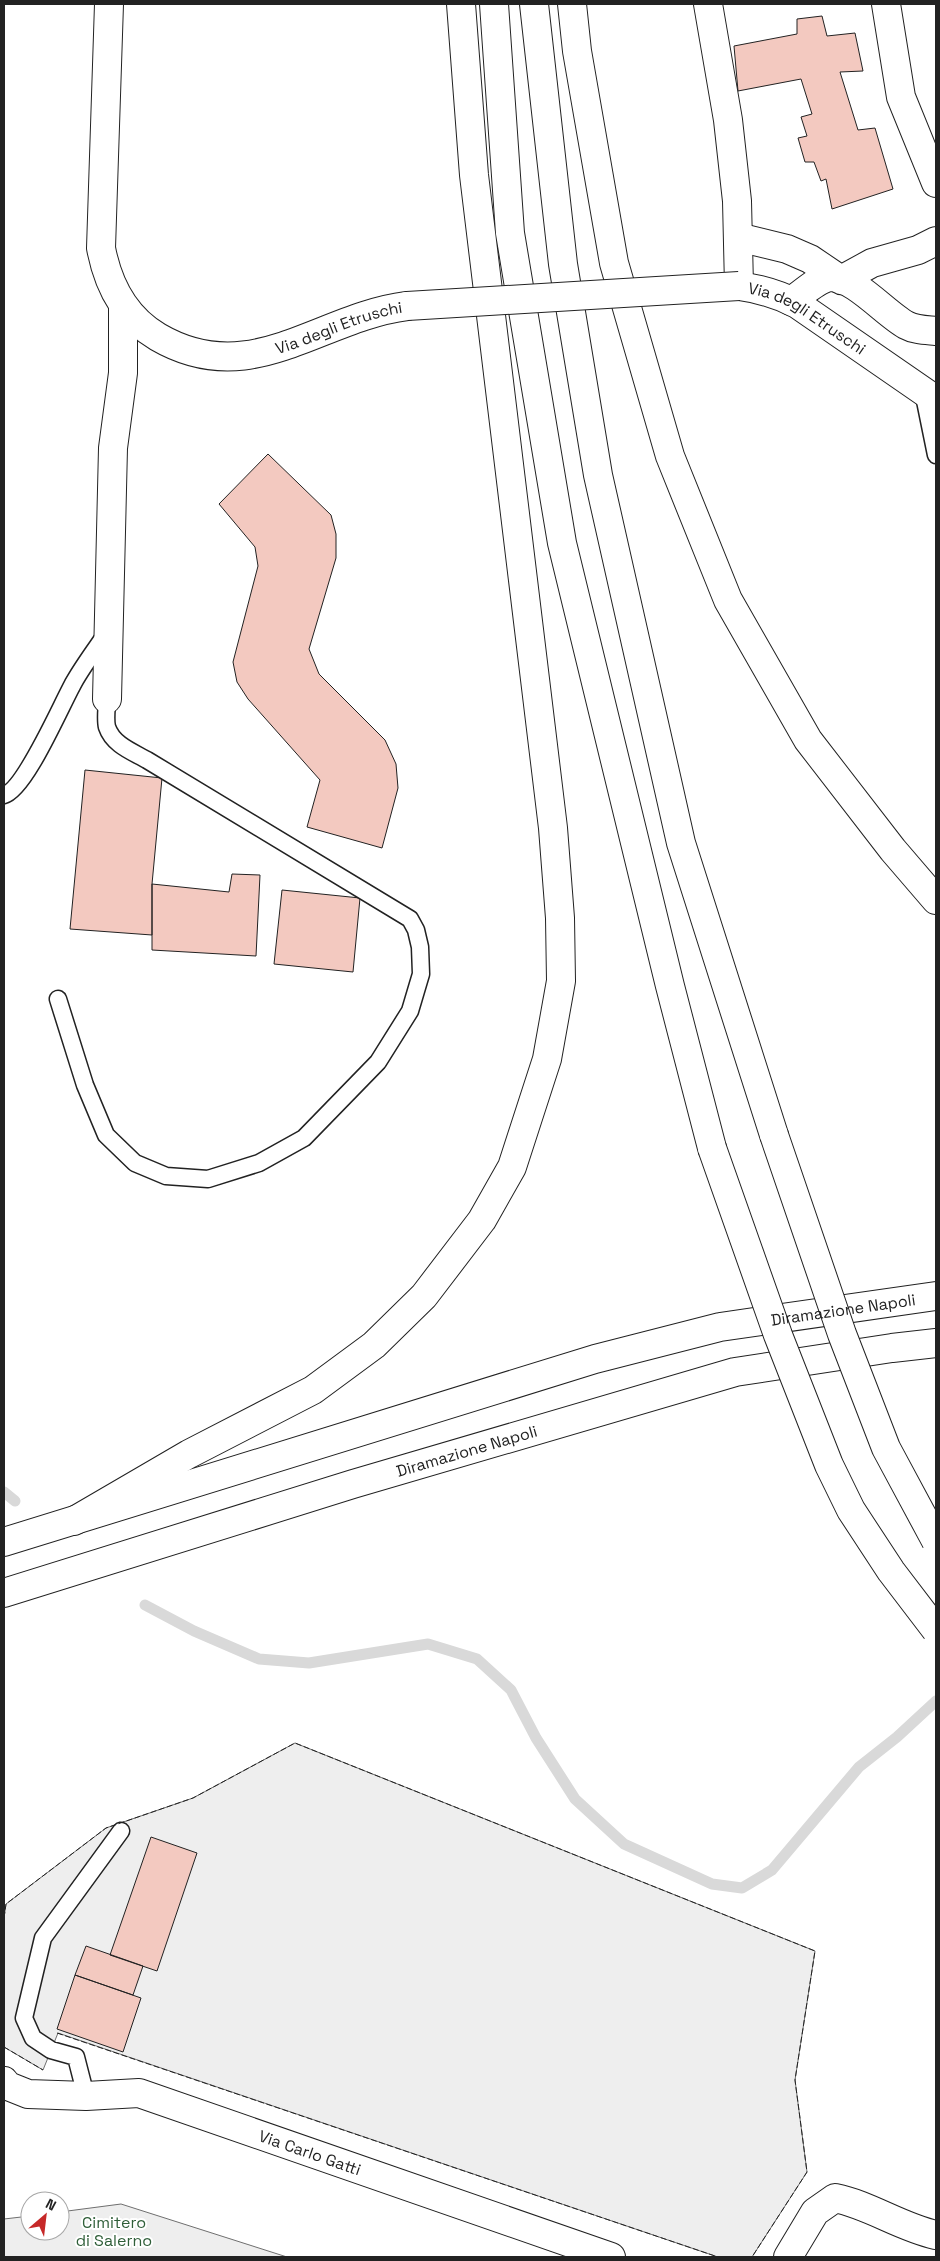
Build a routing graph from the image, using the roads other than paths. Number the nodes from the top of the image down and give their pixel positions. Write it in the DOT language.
graph roads {
  1 [pos="109,4"];
  2 [pos="461,4"];
  3 [pos="494,4"];
  4 [pos="534,4"];
  5 [pos="572,4"];
  6 [pos="708,4"];
  7 [pos="886,4"];
  8 [pos="936,183"];
  9 [pos="738,237"];
  10 [pos="936,241"];
  11 [pos="841,280"];
  12 [pos="739,286"];
  13 [pos="791,301"];
  14 [pos="123,307"];
  15 [pos="936,331"];
  16 [pos="930,396"];
  17 [pos="936,455"];
  18 [pos="107,632"];
  19 [pos="107,699"];
  20 [pos="4,795"];
  21 [pos="936,900"];
  22 [pos="58,998"];
  23 [pos="936,1296"];
  24 [pos="936,1343"];
  25 [pos="74,1521"];
  26 [pos="936,1541"];
  27 [pos="4,1542"];
  28 [pos="4,1593"];
  29 [pos="936,1630"];
  30 [pos="121,1831"];
  31 [pos="4,2081"];
  32 [pos="86,2096"];
  33 [pos="936,2235"];
  34 [pos="611,2257"];
  35 [pos="788,2257"];
  1 -- 14 [label="main road, Via degli Etruschi"];
  2 -- 25 [label="main road"];
  3 -- 29 [label="main road, bridge"];
  4 -- 26 [label="main road, bridge"];
  5 -- 21 [label="main road"];
  6 -- 9 [label="main road"];
  7 -- 8 [label="main road"];
  9 -- 11 [label="main road"];
  9 -- 12 [label="main road"];
  10 -- 11 [label="main road"];
  11 -- 13 [label="main road"];
  11 -- 15 [label="main road"];
  12 -- 13 [label="main road, Via degli Etruschi"];
  12 -- 14 [label="main road, Via degli Etruschi, bridge"];
  13 -- 16 [label="main road, Via degli Etruschi"];
  14 -- 18 [label="main road"];
  16 -- 17 [label="lane"];
  18 -- 19 [label="main road"];
  18 -- 20 [label="lane"];
  19 -- 22 [label="lane"];
  23 -- 25 [label="main road, Diramazione Napoli"];
  24 -- 28 [label="main road, Diramazione Napoli"];
  25 -- 27 [label="main road, Diramazione Napoli"];
  30 -- 32 [label="lane"];
  31 -- 32 [label="main road, Via Carlo Gatti"];
  32 -- 34 [label="main road, Via Carlo Gatti"];
  33 -- 35 [label="main road"];
}
